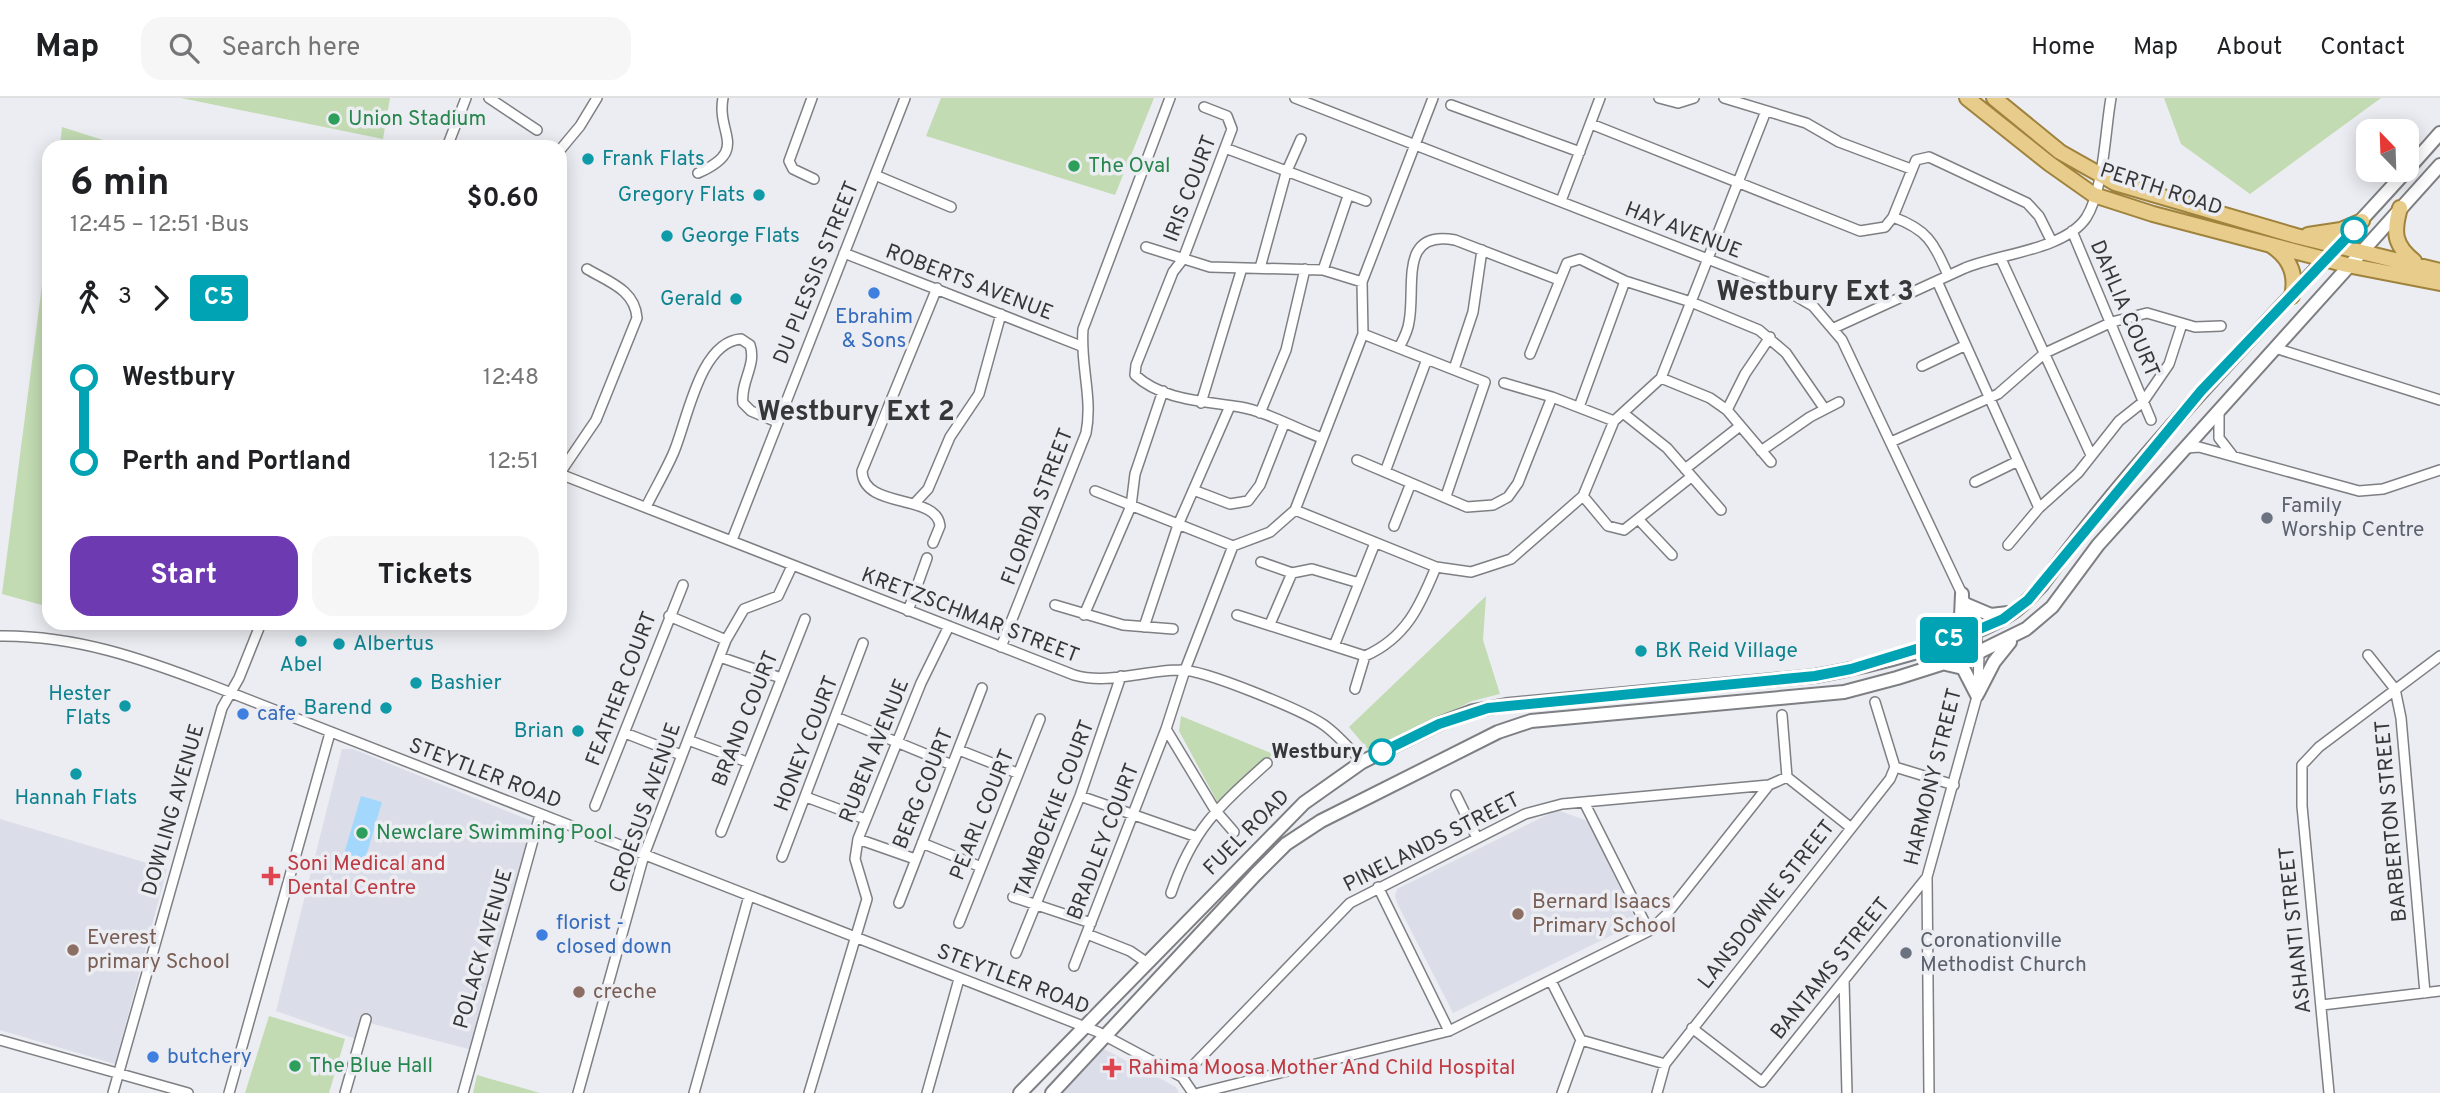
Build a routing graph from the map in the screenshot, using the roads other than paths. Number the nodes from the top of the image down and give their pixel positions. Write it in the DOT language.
graph roads {
  1 [pos="466,98"];
  2 [pos="489,98"];
  3 [pos="723,98"];
  4 [pos="812,98"];
  5 [pos="905,98"];
  6 [pos="1170,98"];
  7 [pos="1295,98"];
  8 [pos="1433,98"];
  9 [pos="1601,98"];
  10 [pos="1659,98"];
  11 [pos="1694,98"];
  12 [pos="1724,98"];
  13 [pos="1967,98"];
  14 [pos="1994,98"];
  15 [pos="2111,98"];
  16 [pos="596,100"];
  17 [pos="1451,105"];
  18 [pos="1204,107"];
  19 [pos="1766,111"];
  20 [pos="1984,112"];
  21 [pos="1591,124"];
  22 [pos="537,130"];
  23 [pos="2440,133"];
  24 [pos="1301,139"];
  25 [pos="450,140"];
  26 [pos="567,140"];
  27 [pos="1415,144"];
  28 [pos="1225,148"];
  29 [pos="1580,152"];
  30 [pos="2440,165"];
  31 [pos="1911,169"];
  32 [pos="698,173"];
  33 [pos="1286,173"];
  34 [pos="875,175"];
  35 [pos="2098,176"];
  36 [pos="814,179"];
  37 [pos="1739,182"];
  38 [pos="2094,195"];
  39 [pos="1348,196"];
  40 [pos="1366,201"];
  41 [pos="1561,201"];
  42 [pos="951,207"];
  43 [pos="2400,208"];
  44 [pos="1894,217"];
  45 [pos="2362,221"];
  46 [pos="2071,231"];
  47 [pos="2296,236"];
  48 [pos="2051,240"];
  49 [pos="2270,244"];
  50 [pos="2340,246"];
  51 [pos="1146,247"];
  52 [pos="1482,250"];
  53 [pos="2360,250"];
  54 [pos="845,253"];
  55 [pos="1184,259"];
  56 [pos="2001,259"];
  57 [pos="2328,259"];
  58 [pos="1708,260"];
  59 [pos="2347,265"];
  60 [pos="2420,265"];
  61 [pos="1242,268"];
  62 [pos="1259,268"];
  63 [pos="587,269"];
  64 [pos="1305,269"];
  65 [pos="1323,270"];
  66 [pos="2440,271"];
  67 [pos="1948,275"];
  68 [pos="1559,280"];
  69 [pos="1625,281"];
  70 [pos="1937,281"];
  71 [pos="1362,282"];
  72 [pos="2440,284"];
  73 [pos="937,288"];
  74 [pos="2292,296"];
  75 [pos="1691,302"];
  76 [pos="1001,314"];
  77 [pos="2112,321"];
  78 [pos="2182,324"];
  79 [pos="2221,326"];
  80 [pos="1834,328"];
  81 [pos="1363,334"];
  82 [pos="1770,337"];
  83 [pos="1082,346"];
  84 [pos="1964,346"];
  85 [pos="1399,348"];
  86 [pos="2275,348"];
  87 [pos="2045,353"];
  88 [pos="1530,355"];
  89 [pos="1427,359"];
  90 [pos="1922,366"];
  91 [pos="1454,369"];
  92 [pos="1661,378"];
  93 [pos="1504,383"];
  94 [pos="1163,391"];
  95 [pos="1552,397"];
  96 [pos="1988,399"];
  97 [pos="2440,400"];
  98 [pos="1839,402"];
  99 [pos="2143,402"];
  100 [pos="1201,403"];
  101 [pos="1230,406"];
  102 [pos="1579,407"];
  103 [pos="1824,408"];
  104 [pos="1727,410"];
  105 [pos="2219,410"];
  106 [pos="1260,413"];
  107 [pos="1623,413"];
  108 [pos="2151,420"];
  109 [pos="1614,421"];
  110 [pos="777,422"];
  111 [pos="1284,424"];
  112 [pos="1740,426"];
  113 [pos="1322,439"];
  114 [pos="1891,442"];
  115 [pos="2187,448"];
  116 [pos="1761,451"];
  117 [pos="2091,455"];
  118 [pos="2234,457"];
  119 [pos="1357,460"];
  120 [pos="2016,461"];
  121 [pos="1771,462"];
  122 [pos="567,463"];
  123 [pos="2440,470"];
  124 [pos="1385,472"];
  125 [pos="1688,473"];
  126 [pos="567,476"];
  127 [pos="1975,482"];
  128 [pos="1411,483"];
  129 [pos="1095,491"];
  130 [pos="1196,491"];
  131 [pos="1446,496"];
  132 [pos="1583,496"];
  133 [pos="914,504"];
  134 [pos="1131,506"];
  135 [pos="646,507"];
  136 [pos="2039,508"];
  137 [pos="1295,510"];
  138 [pos="1721,510"];
  139 [pos="1639,520"];
  140 [pos="1178,525"];
  141 [pos="1394,526"];
  142 [pos="732,540"];
  143 [pos="933,543"];
  144 [pos="1375,543"];
  145 [pos="2008,545"];
  146 [pos="1233,546"];
  147 [pos="1672,555"];
  148 [pos="927,558"];
  149 [pos="1261,562"];
  150 [pos="792,566"];
  151 [pos="1436,567"];
  152 [pos="1292,573"];
  153 [pos="1359,583"];
  154 [pos="682,585"];
  155 [pos="1963,599"];
  156 [pos="1055,605"];
  157 [pos="908,611"];
  158 [pos="2015,611"];
  159 [pos="1084,615"];
  160 [pos="1237,615"];
  161 [pos="669,616"];
  162 [pos="805,619"];
  163 [pos="1270,624"];
  164 [pos="949,626"];
  165 [pos="1144,627"];
  166 [pos="1172,629"];
  167 [pos="258,630"];
  168 [pos="1975,631"];
  169 [pos="0,636"];
  170 [pos="2015,636"];
  171 [pos="726,640"];
  172 [pos="1944,642"];
  173 [pos="863,643"];
  174 [pos="1334,646"];
  175 [pos="1001,647"];
  176 [pos="1979,652"];
  177 [pos="2368,655"];
  178 [pos="1365,656"];
  179 [pos="2440,656"];
  180 [pos="720,657"];
  181 [pos="1942,664"];
  182 [pos="1185,670"];
  183 [pos="1121,676"];
  184 [pos="781,678"];
  185 [pos="982,688"];
  186 [pos="1355,689"];
  187 [pos="2395,689"];
  188 [pos="231,693"];
  189 [pos="1978,694"];
  190 [pos="1875,702"];
  191 [pos="1782,715"];
  192 [pos="836,717"];
  193 [pos="1040,719"];
  194 [pos="1166,729"];
  195 [pos="330,733"];
  196 [pos="625,733"];
  197 [pos="688,740"];
  198 [pos="897,741"];
  199 [pos="959,750"];
  200 [pos="681,755"];
  201 [pos="747,762"];
  202 [pos="1362,762"];
  203 [pos="1267,763"];
  204 [pos="953,765"];
  205 [pos="1895,768"];
  206 [pos="1017,774"];
  207 [pos="1787,777"];
  208 [pos="1769,785"];
  209 [pos="1954,785"];
  210 [pos="1455,795"];
  211 [pos="1080,796"];
  212 [pos="806,797"];
  213 [pos="1584,802"];
  214 [pos="595,806"];
  215 [pos="1214,810"];
  216 [pos="540,815"];
  217 [pos="1134,815"];
  218 [pos="865,819"];
  219 [pos="1850,827"];
  220 [pos="721,832"];
  221 [pos="1234,832"];
  222 [pos="1196,837"];
  223 [pos="1477,838"];
  224 [pos="858,839"];
  225 [pos="922,843"];
  226 [pos="644,855"];
  227 [pos="782,857"];
  228 [pos="915,859"];
  229 [pos="981,867"];
  230 [pos="1927,877"];
  231 [pos="1378,887"];
  232 [pos="1171,893"];
  233 [pos="749,896"];
  234 [pos="1013,897"];
  235 [pos="899,903"];
  236 [pos="1037,905"];
  237 [pos="959,923"];
  238 [pos="1091,923"];
  239 [pos="1649,931"];
  240 [pos="1087,934"];
  241 [pos="854,938"];
  242 [pos="1017,953"];
  243 [pos="1146,962"];
  244 [pos="1074,966"];
  245 [pos="959,979"];
  246 [pos="1844,980"];
  247 [pos="1551,981"];
  248 [pos="2440,991"];
  249 [pos="2425,993"];
  250 [pos="2322,1005"];
  251 [pos="366,1019"];
  252 [pos="1082,1026"];
  253 [pos="1692,1028"];
  254 [pos="1449,1031"];
  255 [pos="1105,1036"];
  256 [pos="0,1040"];
  257 [pos="1581,1040"];
  258 [pos="1665,1064"];
  259 [pos="118,1073"];
  260 [pos="1182,1077"];
  261 [pos="1762,1082"];
  262 [pos="113,1093"];
  263 [pos="188,1093"];
  264 [pos="229,1093"];
  265 [pos="345,1093"];
  266 [pos="463,1093"];
  267 [pos="578,1093"];
  268 [pos="694,1093"];
  269 [pos="809,1093"];
  270 [pos="927,1093"];
  271 [pos="1020,1093"];
  272 [pos="1052,1093"];
  273 [pos="1193,1093"];
  274 [pos="1199,1093"];
  275 [pos="1562,1093"];
  276 [pos="1657,1093"];
  277 [pos="1763,1093"];
  278 [pos="1847,1093"];
  279 [pos="1929,1093"];
  280 [pos="2329,1093"];
  1 -- 25 [label="street"];
  2 -- 22 [label="street"];
  3 -- 32 [label="street"];
  4 -- 36 [label="street"];
  5 -- 34 [label="street, DU PLESSIS STREET"];
  6 -- 83 [label="street, FLORIDA STREET"];
  7 -- 27 [label="street, HAY AVENUE"];
  8 -- 27 [label="street"];
  9 -- 21 [label="street"];
  10 -- 11 [label="street"];
  12 -- 19 [label="street"];
  13 -- 20 [label="main road, PERTH ROAD"];
  14 -- 20 [label="street"];
  14 -- 35 [label="main road, PERTH ROAD"];
  15 -- 35 [label="street"];
  16 -- 26 [label="street"];
  17 -- 29 [label="street"];
  18 -- 28 [label="street, IRIS COURT"];
  19 -- 31 [label="street"];
  19 -- 37 [label="street"];
  20 -- 38 [label="main road, PERTH ROAD"];
  21 -- 29 [label="street"];
  21 -- 37 [label="street"];
  23 -- 45 [label="main road"];
  24 -- 33 [label="street"];
  27 -- 41 [label="street, HAY AVENUE"];
  27 -- 71 [label="street"];
  28 -- 33 [label="street"];
  28 -- 55 [label="street, IRIS COURT"];
  29 -- 41 [label="street"];
  30 -- 43 [label="main road"];
  31 -- 44 [label="street"];
  31 -- 48 [label="street"];
  33 -- 39 [label="street"];
  33 -- 62 [label="street"];
  34 -- 42 [label="street"];
  34 -- 54 [label="street, DU PLESSIS STREET"];
  35 -- 38 [label="street"];
  35 -- 47 [label="main road, PERTH ROAD"];
  37 -- 44 [label="street"];
  37 -- 58 [label="street"];
  38 -- 46 [label="street"];
  38 -- 49 [label="main road, PERTH ROAD"];
  39 -- 40 [label="street"];
  39 -- 65 [label="street"];
  41 -- 58 [label="street, HAY AVENUE"];
  43 -- 53 [label="main road"];
  43 -- 60 [label="main road"];
  44 -- 67 [label="street"];
  45 -- 47 [label="main road"];
  45 -- 50 [label="main road"];
  46 -- 48 [label="street"];
  46 -- 77 [label="street, DAHLIA COURT"];
  47 -- 50 [label="main road, PERTH ROAD"];
  48 -- 56 [label="street"];
  49 -- 57 [label="main road, PERTH ROAD"];
  49 -- 74 [label="main road"];
  50 -- 53 [label="main road, PERTH ROAD"];
  50 -- 57 [label="main road"];
  51 -- 55 [label="street"];
  52 -- 68 [label="street"];
  52 -- 85 [label="street"];
  52 -- 91 [label="street"];
  53 -- 59 [label="main road"];
  53 -- 60 [label="main road, PERTH ROAD"];
  54 -- 73 [label="street, ROBERTS AVENUE"];
  54 -- 110 [label="street, DU PLESSIS STREET"];
  55 -- 61 [label="street"];
  55 -- 94 [label="street, IRIS COURT"];
  56 -- 67 [label="street"];
  56 -- 87 [label="street"];
  57 -- 59 [label="main road, PERTH ROAD"];
  57 -- 74 [label="main road"];
  58 -- 75 [label="street"];
  58 -- 80 [label="street, HAY AVENUE"];
  59 -- 72 [label="main road, PERTH ROAD"];
  59 -- 86 [label="main road"];
  60 -- 66 [label="main road, PERTH ROAD"];
  61 -- 62 [label="street"];
  61 -- 100 [label="street"];
  62 -- 64 [label="street"];
  63 -- 122 [label="street"];
  64 -- 65 [label="street"];
  64 -- 106 [label="street"];
  65 -- 71 [label="street"];
  67 -- 70 [label="street"];
  68 -- 69 [label="street"];
  68 -- 88 [label="street"];
  69 -- 75 [label="street"];
  69 -- 102 [label="street"];
  70 -- 80 [label="street"];
  70 -- 84 [label="street"];
  71 -- 81 [label="street"];
  73 -- 76 [label="street, ROBERTS AVENUE"];
  73 -- 133 [label="street"];
  74 -- 158 [label="main road"];
  75 -- 82 [label="street"];
  75 -- 92 [label="street"];
  76 -- 83 [label="street, ROBERTS AVENUE"];
  76 -- 133 [label="street"];
  77 -- 78 [label="street"];
  77 -- 87 [label="street"];
  77 -- 99 [label="street, DAHLIA COURT"];
  78 -- 79 [label="street"];
  78 -- 99 [label="street"];
  80 -- 114 [label="street, HAY AVENUE"];
  81 -- 85 [label="street"];
  81 -- 113 [label="street"];
  82 -- 103 [label="street"];
  82 -- 104 [label="street"];
  83 -- 175 [label="street, FLORIDA STREET"];
  84 -- 90 [label="street"];
  84 -- 96 [label="street"];
  85 -- 89 [label="street"];
  86 -- 97 [label="street"];
  86 -- 105 [label="main road"];
  87 -- 96 [label="street"];
  87 -- 117 [label="street"];
  89 -- 91 [label="street"];
  89 -- 124 [label="street"];
  91 -- 131 [label="street"];
  92 -- 104 [label="street"];
  92 -- 107 [label="street"];
  93 -- 95 [label="street"];
  94 -- 100 [label="street"];
  94 -- 134 [label="street"];
  95 -- 102 [label="street"];
  95 -- 131 [label="street"];
  96 -- 114 [label="street"];
  96 -- 120 [label="street"];
  98 -- 103 [label="street"];
  99 -- 108 [label="street, DAHLIA COURT"];
  99 -- 117 [label="street"];
  100 -- 101 [label="street"];
  101 -- 106 [label="street"];
  101 -- 130 [label="street"];
  102 -- 109 [label="street"];
  103 -- 116 [label="street"];
  104 -- 112 [label="street"];
  105 -- 115 [label="main road"];
  105 -- 118 [label="street"];
  106 -- 111 [label="street"];
  107 -- 109 [label="street"];
  107 -- 125 [label="street"];
  109 -- 132 [label="street"];
  110 -- 135 [label="street"];
  110 -- 142 [label="street, DU PLESSIS STREET"];
  111 -- 113 [label="street"];
  111 -- 130 [label="street"];
  112 -- 116 [label="street"];
  112 -- 125 [label="street"];
  113 -- 137 [label="street"];
  114 -- 155 [label="street, HAY AVENUE"];
  115 -- 118 [label="street"];
  115 -- 170 [label="main road"];
  116 -- 121 [label="street"];
  117 -- 136 [label="street"];
  118 -- 123 [label="street"];
  119 -- 124 [label="street"];
  120 -- 127 [label="street"];
  120 -- 136 [label="street"];
  124 -- 128 [label="street"];
  125 -- 138 [label="street"];
  125 -- 139 [label="street"];
  126 -- 135 [label="street, KRETZSCHMAR STREET"];
  128 -- 131 [label="street"];
  128 -- 141 [label="street"];
  129 -- 134 [label="street"];
  130 -- 140 [label="street"];
  132 -- 139 [label="street"];
  132 -- 151 [label="street"];
  133 -- 143 [label="street"];
  134 -- 140 [label="street"];
  134 -- 159 [label="street"];
  135 -- 142 [label="street, KRETZSCHMAR STREET"];
  136 -- 145 [label="street"];
  137 -- 144 [label="street"];
  137 -- 146 [label="street"];
  139 -- 147 [label="street"];
  140 -- 146 [label="street"];
  140 -- 165 [label="street"];
  142 -- 150 [label="street, KRETZSCHMAR STREET"];
  144 -- 151 [label="street"];
  144 -- 153 [label="street"];
  146 -- 182 [label="street, BRADLEY COURT"];
  148 -- 157 [label="street"];
  149 -- 152 [label="street"];
  150 -- 157 [label="street, KRETZSCHMAR STREET"];
  150 -- 171 [label="street, CROESUS AVENUE"];
  151 -- 178 [label="street"];
  152 -- 153 [label="street"];
  152 -- 163 [label="street"];
  153 -- 174 [label="street"];
  154 -- 161 [label="street, FEATHER COURT"];
  155 -- 158 [label="main road"];
  155 -- 168 [label="street, HAY AVENUE"];
  155 -- 172 [label="main road"];
  156 -- 159 [label="street"];
  157 -- 164 [label="street, KRETZSCHMAR STREET"];
  158 -- 168 [label="main road"];
  159 -- 165 [label="street"];
  160 -- 163 [label="street"];
  161 -- 171 [label="street"];
  161 -- 196 [label="street, FEATHER COURT"];
  162 -- 184 [label="street, BRAND COURT"];
  163 -- 174 [label="street"];
  164 -- 175 [label="street, KRETZSCHMAR STREET"];
  164 -- 198 [label="street, RUBEN AVENUE"];
  165 -- 166 [label="street"];
  167 -- 188 [label="street, DOWLING AVENUE"];
  168 -- 172 [label="main road, FUEL ROAD"];
  168 -- 176 [label="street, HAY AVENUE"];
  169 -- 188 [label="street, STEYTLER ROAD"];
  170 -- 176 [label="main road"];
  170 -- 189 [label="main road"];
  171 -- 180 [label="street, CROESUS AVENUE"];
  172 -- 202 [label="main road, FUEL ROAD"];
  173 -- 192 [label="street, HONEY COURT"];
  174 -- 178 [label="street"];
  175 -- 183 [label="street, KRETZSCHMAR STREET"];
  176 -- 181 [label="main road, FUEL ROAD"];
  176 -- 189 [label="street, HARMONY STREET"];
  177 -- 187 [label="street, BARBERTON STREET"];
  178 -- 186 [label="street"];
  179 -- 187 [label="street"];
  180 -- 184 [label="street"];
  180 -- 197 [label="street, CROESUS AVENUE"];
  181 -- 189 [label="main road"];
  181 -- 255 [label="main road, FUEL ROAD"];
  182 -- 183 [label="street, KRETZSCHMAR STREET"];
  182 -- 194 [label="street, BRADLEY COURT"];
  182 -- 202 [label="street, KRETZSCHMAR STREET"];
  183 -- 211 [label="street, TAMBOEKIE COURT"];
  184 -- 201 [label="street, BRAND COURT"];
  185 -- 199 [label="street, BERG COURT"];
  187 -- 249 [label="street, BARBERTON STREET"];
  187 -- 250 [label="street, ASHANTI STREET"];
  188 -- 195 [label="street, STEYTLER ROAD"];
  188 -- 259 [label="street, DOWLING AVENUE"];
  189 -- 209 [label="street, HARMONY STREET"];
  190 -- 205 [label="street"];
  191 -- 207 [label="street"];
  192 -- 198 [label="street"];
  192 -- 212 [label="street, HONEY COURT"];
  193 -- 206 [label="street, PEARL COURT"];
  194 -- 215 [label="street"];
  194 -- 217 [label="street, BRADLEY COURT"];
  195 -- 216 [label="street, STEYTLER ROAD"];
  195 -- 264 [label="street"];
  196 -- 200 [label="street"];
  196 -- 214 [label="street, FEATHER COURT"];
  197 -- 200 [label="street, CROESUS AVENUE"];
  197 -- 201 [label="street"];
  198 -- 204 [label="street"];
  198 -- 218 [label="street, RUBEN AVENUE"];
  199 -- 204 [label="street, BERG COURT"];
  199 -- 206 [label="street"];
  200 -- 226 [label="street, CROESUS AVENUE"];
  201 -- 220 [label="street, BRAND COURT"];
  202 -- 243 [label="main road, FUEL ROAD"];
  203 -- 215 [label="street"];
  204 -- 225 [label="street, BERG COURT"];
  205 -- 209 [label="street"];
  205 -- 219 [label="street, LANSDOWNE STREET"];
  206 -- 229 [label="street, PEARL COURT"];
  207 -- 208 [label="street"];
  207 -- 219 [label="street"];
  208 -- 213 [label="street, PINELANDS STREET"];
  208 -- 239 [label="street"];
  209 -- 230 [label="street, HARMONY STREET"];
  210 -- 223 [label="street"];
  211 -- 217 [label="street"];
  211 -- 236 [label="street, TAMBOEKIE COURT"];
  212 -- 218 [label="street"];
  212 -- 227 [label="street, HONEY COURT"];
  213 -- 223 [label="street, PINELANDS STREET"];
  213 -- 239 [label="street"];
  215 -- 221 [label="street"];
  215 -- 222 [label="street"];
  216 -- 226 [label="street, STEYTLER ROAD"];
  216 -- 266 [label="street, POLACK AVENUE"];
  217 -- 222 [label="street"];
  217 -- 238 [label="street, BRADLEY COURT"];
  218 -- 224 [label="street, RUBEN AVENUE"];
  219 -- 253 [label="street, LANSDOWNE STREET"];
  222 -- 232 [label="street"];
  223 -- 231 [label="street, PINELANDS STREET"];
  224 -- 228 [label="street"];
  224 -- 241 [label="street, RUBEN AVENUE"];
  225 -- 228 [label="street, BERG COURT"];
  225 -- 229 [label="street"];
  226 -- 233 [label="street, STEYTLER ROAD"];
  226 -- 267 [label="street, CROESUS AVENUE"];
  228 -- 235 [label="street, BERG COURT"];
  229 -- 237 [label="street, PEARL COURT"];
  230 -- 246 [label="street, BANTAMS STREET"];
  230 -- 279 [label="street, HARMONY STREET"];
  231 -- 254 [label="street"];
  231 -- 260 [label="street, PINELANDS STREET"];
  233 -- 241 [label="street, STEYTLER ROAD"];
  233 -- 268 [label="street"];
  234 -- 236 [label="street"];
  236 -- 238 [label="street"];
  236 -- 242 [label="street, TAMBOEKIE COURT"];
  238 -- 240 [label="street, BRADLEY COURT"];
  239 -- 247 [label="street"];
  240 -- 243 [label="street"];
  240 -- 244 [label="street, BRADLEY COURT"];
  241 -- 245 [label="street, STEYTLER ROAD"];
  241 -- 269 [label="street, RUBEN AVENUE"];
  243 -- 252 [label="main road, FUEL ROAD"];
  245 -- 252 [label="street, STEYTLER ROAD"];
  245 -- 270 [label="street"];
  246 -- 261 [label="street, BANTAMS STREET"];
  246 -- 278 [label="street"];
  247 -- 254 [label="street"];
  247 -- 257 [label="street"];
  248 -- 249 [label="street"];
  249 -- 250 [label="street"];
  250 -- 280 [label="street, ASHANTI STREET"];
  251 -- 265 [label="street"];
  252 -- 255 [label="street, STEYTLER ROAD"];
  252 -- 271 [label="main road, FUEL ROAD"];
  253 -- 258 [label="street, LANSDOWNE STREET"];
  253 -- 261 [label="street"];
  254 -- 274 [label="street"];
  255 -- 260 [label="street, STEYTLER ROAD"];
  255 -- 272 [label="main road, FUEL ROAD"];
  256 -- 259 [label="street"];
  257 -- 258 [label="street"];
  257 -- 275 [label="street"];
  258 -- 276 [label="street"];
  259 -- 262 [label="street, DOWLING AVENUE"];
  259 -- 263 [label="street"];
  260 -- 273 [label="street"];
  261 -- 277 [label="street"];
}
